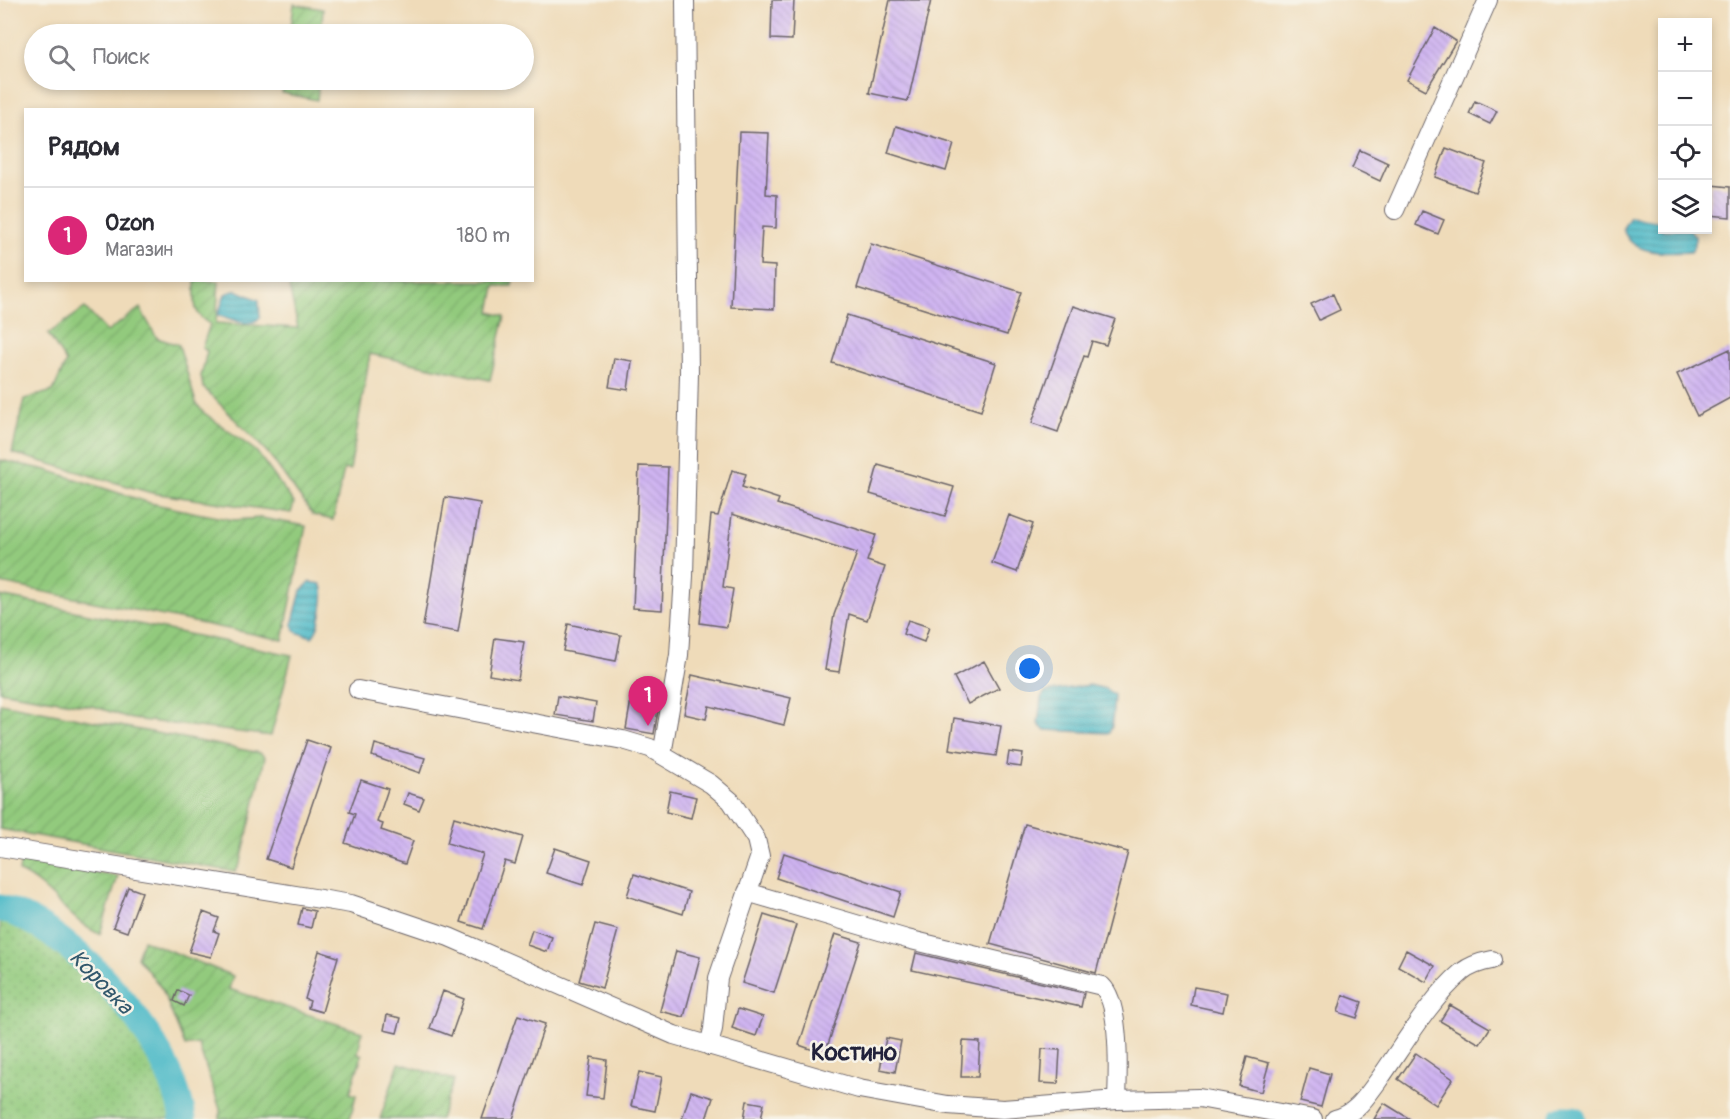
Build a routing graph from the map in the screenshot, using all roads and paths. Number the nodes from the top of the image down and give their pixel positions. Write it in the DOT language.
graph roads {
  1 [pos="685,0"];
  2 [pos="1488,0"];
  3 [pos="1395,210"];
  4 [pos="358,690"];
  5 [pos="662,754"];
  6 [pos="0,847"];
  7 [pos="747,892"];
  8 [pos="1492,960"];
  9 [pos="709,1046"];
  10 [pos="1117,1100"];
  11 [pos="1313,1119"];
  12 [pos="1335,1119"];
  1 -- 5 [label="street"];
  2 -- 3 [label="street"];
  4 -- 5 [label="street"];
  5 -- 7 [label="street"];
  6 -- 9 [label="street"];
  7 -- 9 [label="street"];
  7 -- 10 [label="street"];
  8 -- 12 [label="street"];
  9 -- 10 [label="street"];
  10 -- 11 [label="street"];
}
